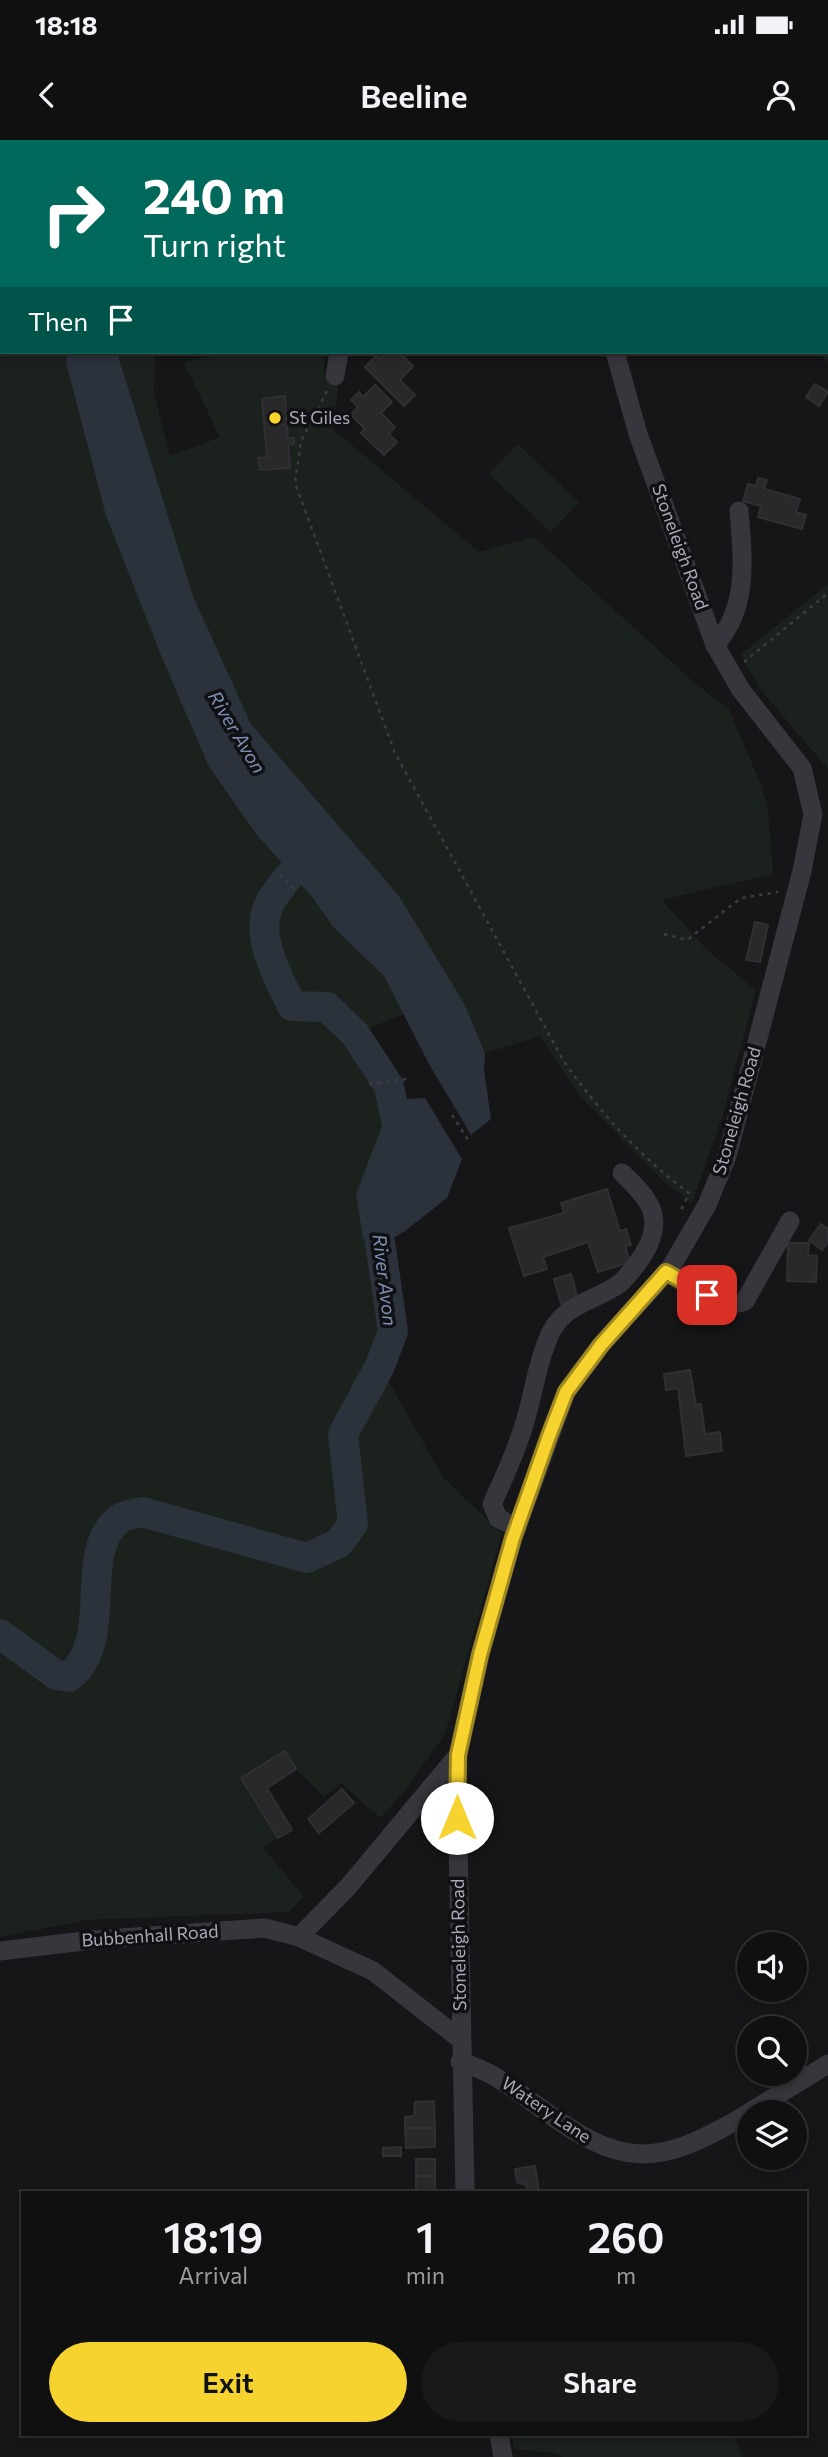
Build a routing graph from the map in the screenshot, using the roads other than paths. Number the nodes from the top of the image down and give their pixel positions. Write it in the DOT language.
graph roads {
  1 [pos="339,354"];
  2 [pos="615,354"];
  3 [pos="335,376"];
  4 [pos="739,511"];
  5 [pos="715,645"];
  6 [pos="820,817"];
  7 [pos="621,1174"];
  8 [pos="790,1220"];
  9 [pos="666,1272"];
  10 [pos="517,1528"];
  11 [pos="458,1755"];
  12 [pos="299,1937"];
  13 [pos="0,1951"];
  14 [pos="460,2039"];
  15 [pos="460,2062"];
  16 [pos="828,2064"];
  17 [pos="769,2100"];
  18 [pos="737,2118"];
  19 [pos="465,2191"];
  20 [pos="499,2436"];
  21 [pos="503,2457"];
  1 -- 3 [label="street"];
  2 -- 5 [label="street, Stoneleigh Road"];
  4 -- 5 [label="street"];
  5 -- 6 [label="street, Stoneleigh Road"];
  6 -- 9 [label="street, Stoneleigh Road"];
  7 -- 10 [label="street"];
  8 -- 9 [label="street"];
  9 -- 10 [label="street, Stoneleigh Road"];
  10 -- 11 [label="street, Stoneleigh Road"];
  11 -- 12 [label="street"];
  11 -- 14 [label="street, Stoneleigh Road"];
  12 -- 13 [label="street, Bubbenhall Road"];
  12 -- 14 [label="street, Bubbenhall Road"];
  14 -- 15 [label="street, Stoneleigh Road"];
  15 -- 18 [label="street, Watery Lane"];
  15 -- 19 [label="street, Stoneleigh Road"];
  16 -- 17 [label="street, Watery Lane"];
  20 -- 21 [label="street"];
}
